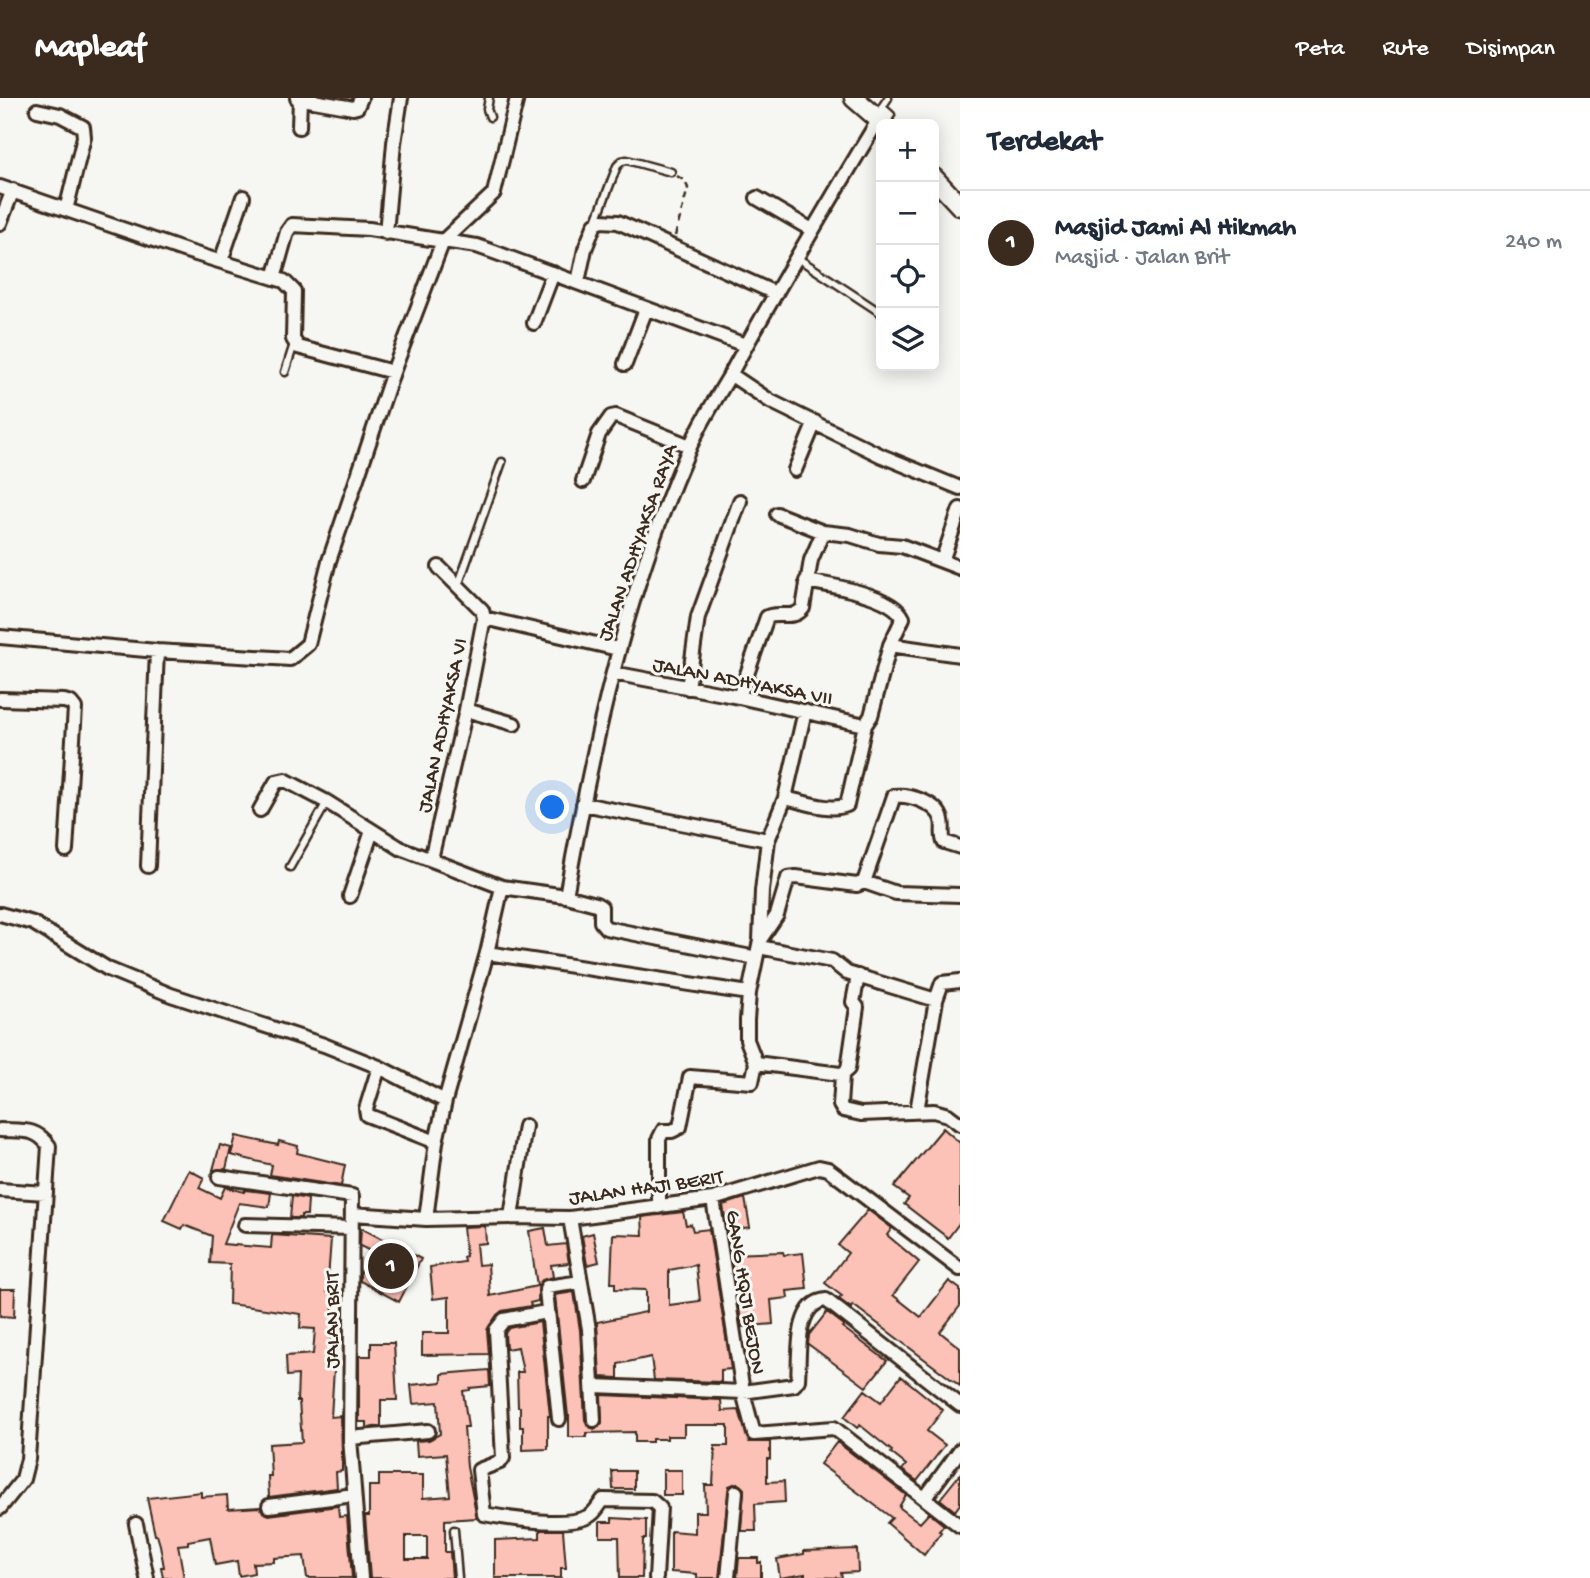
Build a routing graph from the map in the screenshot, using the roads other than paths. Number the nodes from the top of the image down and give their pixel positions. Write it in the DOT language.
graph roads {
  1 [pos="299,98"];
  2 [pos="361,98"];
  3 [pos="401,98"];
  4 [pos="489,98"];
  5 [pos="517,98"];
  6 [pos="854,98"];
  7 [pos="888,98"];
  8 [pos="37,106"];
  9 [pos="490,117"];
  10 [pos="878,119"];
  11 [pos="885,119"];
  12 [pos="299,127"];
  13 [pos="876,131"];
  14 [pos="671,172"];
  15 [pos="938,182"];
  16 [pos="6,188"];
  17 [pos="243,197"];
  18 [pos="757,198"];
  19 [pos="960,206"];
  20 [pos="66,210"];
  21 [pos="0,223"];
  22 [pos="595,224"];
  23 [pos="812,230"];
  24 [pos="386,233"];
  25 [pos="443,241"];
  26 [pos="796,257"];
  27 [pos="221,261"];
  28 [pos="553,273"];
  29 [pos="274,278"];
  30 [pos="578,282"];
  31 [pos="775,293"];
  32 [pos="646,309"];
  33 [pos="876,310"];
  34 [pos="534,323"];
  35 [pos="295,344"];
  36 [pos="745,345"];
  37 [pos="625,364"];
  38 [pos="285,372"];
  39 [pos="393,372"];
  40 [pos="730,374"];
  41 [pos="815,422"];
  42 [pos="690,446"];
  43 [pos="502,462"];
  44 [pos="795,470"];
  45 [pos="583,481"];
  46 [pos="960,488"];
  47 [pos="740,501"];
  48 [pos="960,509"];
  49 [pos="777,514"];
  50 [pos="823,533"];
  51 [pos="942,561"];
  52 [pos="439,566"];
  53 [pos="960,568"];
  54 [pos="806,581"];
  55 [pos="458,586"];
  56 [pos="484,618"];
  57 [pos="0,637"];
  58 [pos="890,645"];
  59 [pos="618,649"];
  60 [pos="157,651"];
  61 [pos="960,654"];
  62 [pos="613,673"];
  63 [pos="688,688"];
  64 [pos="739,697"];
  65 [pos="0,699"];
  66 [pos="466,710"];
  67 [pos="805,711"];
  68 [pos="514,724"];
  69 [pos="865,724"];
  70 [pos="785,798"];
  71 [pos="327,802"];
  72 [pos="583,804"];
  73 [pos="260,810"];
  74 [pos="372,831"];
  75 [pos="768,840"];
  76 [pos="960,847"];
  77 [pos="66,850"];
  78 [pos="431,859"];
  79 [pos="148,866"];
  80 [pos="290,867"];
  81 [pos="864,882"];
  82 [pos="502,887"];
  83 [pos="960,895"];
  84 [pos="350,896"];
  85 [pos="566,896"];
  86 [pos="0,914"];
  87 [pos="758,948"];
  88 [pos="487,953"];
  89 [pos="858,976"];
  90 [pos="960,981"];
  91 [pos="749,993"];
  92 [pos="936,1000"];
  93 [pos="756,1063"];
  94 [pos="379,1066"];
  95 [pos="841,1074"];
  96 [pos="445,1101"];
  97 [pos="918,1111"];
  98 [pos="960,1124"];
  99 [pos="525,1126"];
  100 [pos="0,1130"];
  101 [pos="436,1142"];
  102 [pos="219,1177"];
  103 [pos="0,1190"];
  104 [pos="46,1193"];
  105 [pos="713,1199"];
  106 [pos="659,1207"];
  107 [pos="352,1214"];
  108 [pos="511,1217"];
  109 [pos="570,1218"];
  110 [pos="426,1219"];
  111 [pos="245,1225"];
  112 [pos="351,1228"];
  113 [pos="960,1269"];
  114 [pos="581,1282"];
  115 [pos="546,1312"];
  116 [pos="594,1386"];
  117 [pos="743,1392"];
  118 [pos="960,1405"];
  119 [pos="559,1419"];
  120 [pos="594,1420"];
  121 [pos="428,1431"];
  122 [pos="350,1438"];
  123 [pos="960,1450"];
  124 [pos="736,1492"];
  125 [pos="354,1495"];
  126 [pos="925,1497"];
  127 [pos="269,1506"];
  128 [pos="0,1508"];
  129 [pos="136,1524"];
  130 [pos="960,1526"];
  131 [pos="454,1530"];
  132 [pos="147,1578"];
  133 [pos="361,1578"];
  134 [pos="458,1578"];
  135 [pos="656,1578"];
  136 [pos="728,1578"];
  1 -- 2 [label="street"];
  1 -- 12 [label="street"];
  3 -- 24 [label="street"];
  4 -- 9 [label="lane"];
  5 -- 25 [label="street"];
  6 -- 10 [label="main road"];
  7 -- 11 [label="lane"];
  8 -- 20 [label="street"];
  13 -- 23 [label="street, JALAN ADHYAKSA RAYA"];
  14 -- 22 [label="lane"];
  15 -- 19 [label="main road"];
  16 -- 20 [label="street"];
  16 -- 21 [label="street"];
  17 -- 27 [label="street"];
  18 -- 23 [label="street"];
  20 -- 27 [label="street"];
  22 -- 30 [label="street"];
  22 -- 31 [label="street"];
  23 -- 26 [label="street, JALAN ADHYAKSA RAYA"];
  24 -- 25 [label="street"];
  24 -- 29 [label="street"];
  25 -- 28 [label="street"];
  25 -- 39 [label="street"];
  26 -- 31 [label="street, JALAN ADHYAKSA RAYA"];
  26 -- 33 [label="lane"];
  27 -- 29 [label="street"];
  28 -- 30 [label="street"];
  28 -- 34 [label="street"];
  29 -- 35 [label="street"];
  30 -- 32 [label="street"];
  31 -- 36 [label="street, JALAN ADHYAKSA RAYA"];
  32 -- 36 [label="street"];
  32 -- 37 [label="street"];
  35 -- 38 [label="lane"];
  35 -- 39 [label="street"];
  36 -- 40 [label="street, JALAN ADHYAKSA RAYA"];
  39 -- 60 [label="street"];
  40 -- 41 [label="street"];
  40 -- 42 [label="street, JALAN ADHYAKSA RAYA"];
  41 -- 44 [label="street"];
  41 -- 46 [label="street"];
  42 -- 45 [label="street"];
  42 -- 59 [label="street, JALAN ADHYAKSA RAYA"];
  43 -- 55 [label="lane"];
  47 -- 63 [label="street"];
  48 -- 51 [label="street"];
  49 -- 50 [label="street"];
  50 -- 51 [label="street"];
  50 -- 54 [label="street"];
  51 -- 53 [label="street"];
  52 -- 55 [label="street"];
  54 -- 58 [label="street"];
  54 -- 64 [label="street"];
  55 -- 56 [label="street"];
  56 -- 59 [label="street, JALAN ADHYAKSA VI"];
  56 -- 66 [label="street, JALAN ADHYAKSA VI"];
  57 -- 60 [label="street"];
  58 -- 61 [label="street"];
  58 -- 69 [label="street"];
  59 -- 62 [label="street, JALAN ADHYAKSA RAYA"];
  60 -- 79 [label="street"];
  62 -- 63 [label="street, JALAN ADHYAKSA VII"];
  62 -- 72 [label="street, JALAN ADHYAKSA RAYA"];
  63 -- 64 [label="street, JALAN ADHYAKSA VII"];
  64 -- 67 [label="street, JALAN ADHYAKSA VII"];
  65 -- 77 [label="street"];
  66 -- 68 [label="street"];
  66 -- 78 [label="street, JALAN ADHYAKSA VI"];
  67 -- 69 [label="street, JALAN ADHYAKSA VII"];
  67 -- 70 [label="street"];
  69 -- 70 [label="street"];
  70 -- 75 [label="street"];
  71 -- 73 [label="street"];
  71 -- 74 [label="street"];
  71 -- 80 [label="lane"];
  72 -- 75 [label="street"];
  72 -- 85 [label="street, JALAN ADHYAKSA RAYA"];
  74 -- 78 [label="street"];
  74 -- 84 [label="street"];
  75 -- 87 [label="street"];
  76 -- 81 [label="street"];
  78 -- 82 [label="street"];
  81 -- 83 [label="street"];
  81 -- 87 [label="street"];
  82 -- 85 [label="street"];
  82 -- 88 [label="street"];
  85 -- 87 [label="street"];
  86 -- 94 [label="street"];
  87 -- 89 [label="street"];
  87 -- 91 [label="street"];
  88 -- 91 [label="street"];
  88 -- 96 [label="street"];
  89 -- 92 [label="street"];
  89 -- 95 [label="street"];
  90 -- 92 [label="street"];
  91 -- 93 [label="street"];
  92 -- 97 [label="street"];
  93 -- 95 [label="street"];
  93 -- 106 [label="street"];
  94 -- 96 [label="street"];
  94 -- 101 [label="street"];
  95 -- 97 [label="street"];
  96 -- 101 [label="street"];
  97 -- 98 [label="street"];
  99 -- 108 [label="street"];
  100 -- 104 [label="street"];
  101 -- 110 [label="street"];
  102 -- 107 [label="street"];
  103 -- 104 [label="street"];
  104 -- 128 [label="street"];
  105 -- 106 [label="street, JALAN HAJI BERIT"];
  105 -- 113 [label="street, JALAN HAJI BERIT"];
  105 -- 117 [label="street, GANG HQJI BEJON"];
  106 -- 109 [label="street, JALAN HAJI BERIT"];
  107 -- 110 [label="street, JALAN HAJI BERIT"];
  107 -- 112 [label="street, JALAN BRIT"];
  108 -- 109 [label="street, JALAN HAJI BERIT"];
  108 -- 110 [label="street, JALAN HAJI BERIT"];
  109 -- 114 [label="street"];
  111 -- 112 [label="street"];
  112 -- 122 [label="street, JALAN BRIT"];
  114 -- 115 [label="street"];
  114 -- 116 [label="street"];
  115 -- 119 [label="street"];
  115 -- 135 [label="street"];
  116 -- 117 [label="street"];
  116 -- 120 [label="street"];
  117 -- 118 [label="street"];
  117 -- 126 [label="street, GANG HQJI BEJON"];
  121 -- 122 [label="street"];
  122 -- 125 [label="street, JALAN BRIT"];
  123 -- 126 [label="street"];
  124 -- 136 [label="street"];
  125 -- 127 [label="street"];
  125 -- 133 [label="street, JALAN BRIT"];
  126 -- 130 [label="street"];
  129 -- 132 [label="street"];
  131 -- 134 [label="lane"];
}
